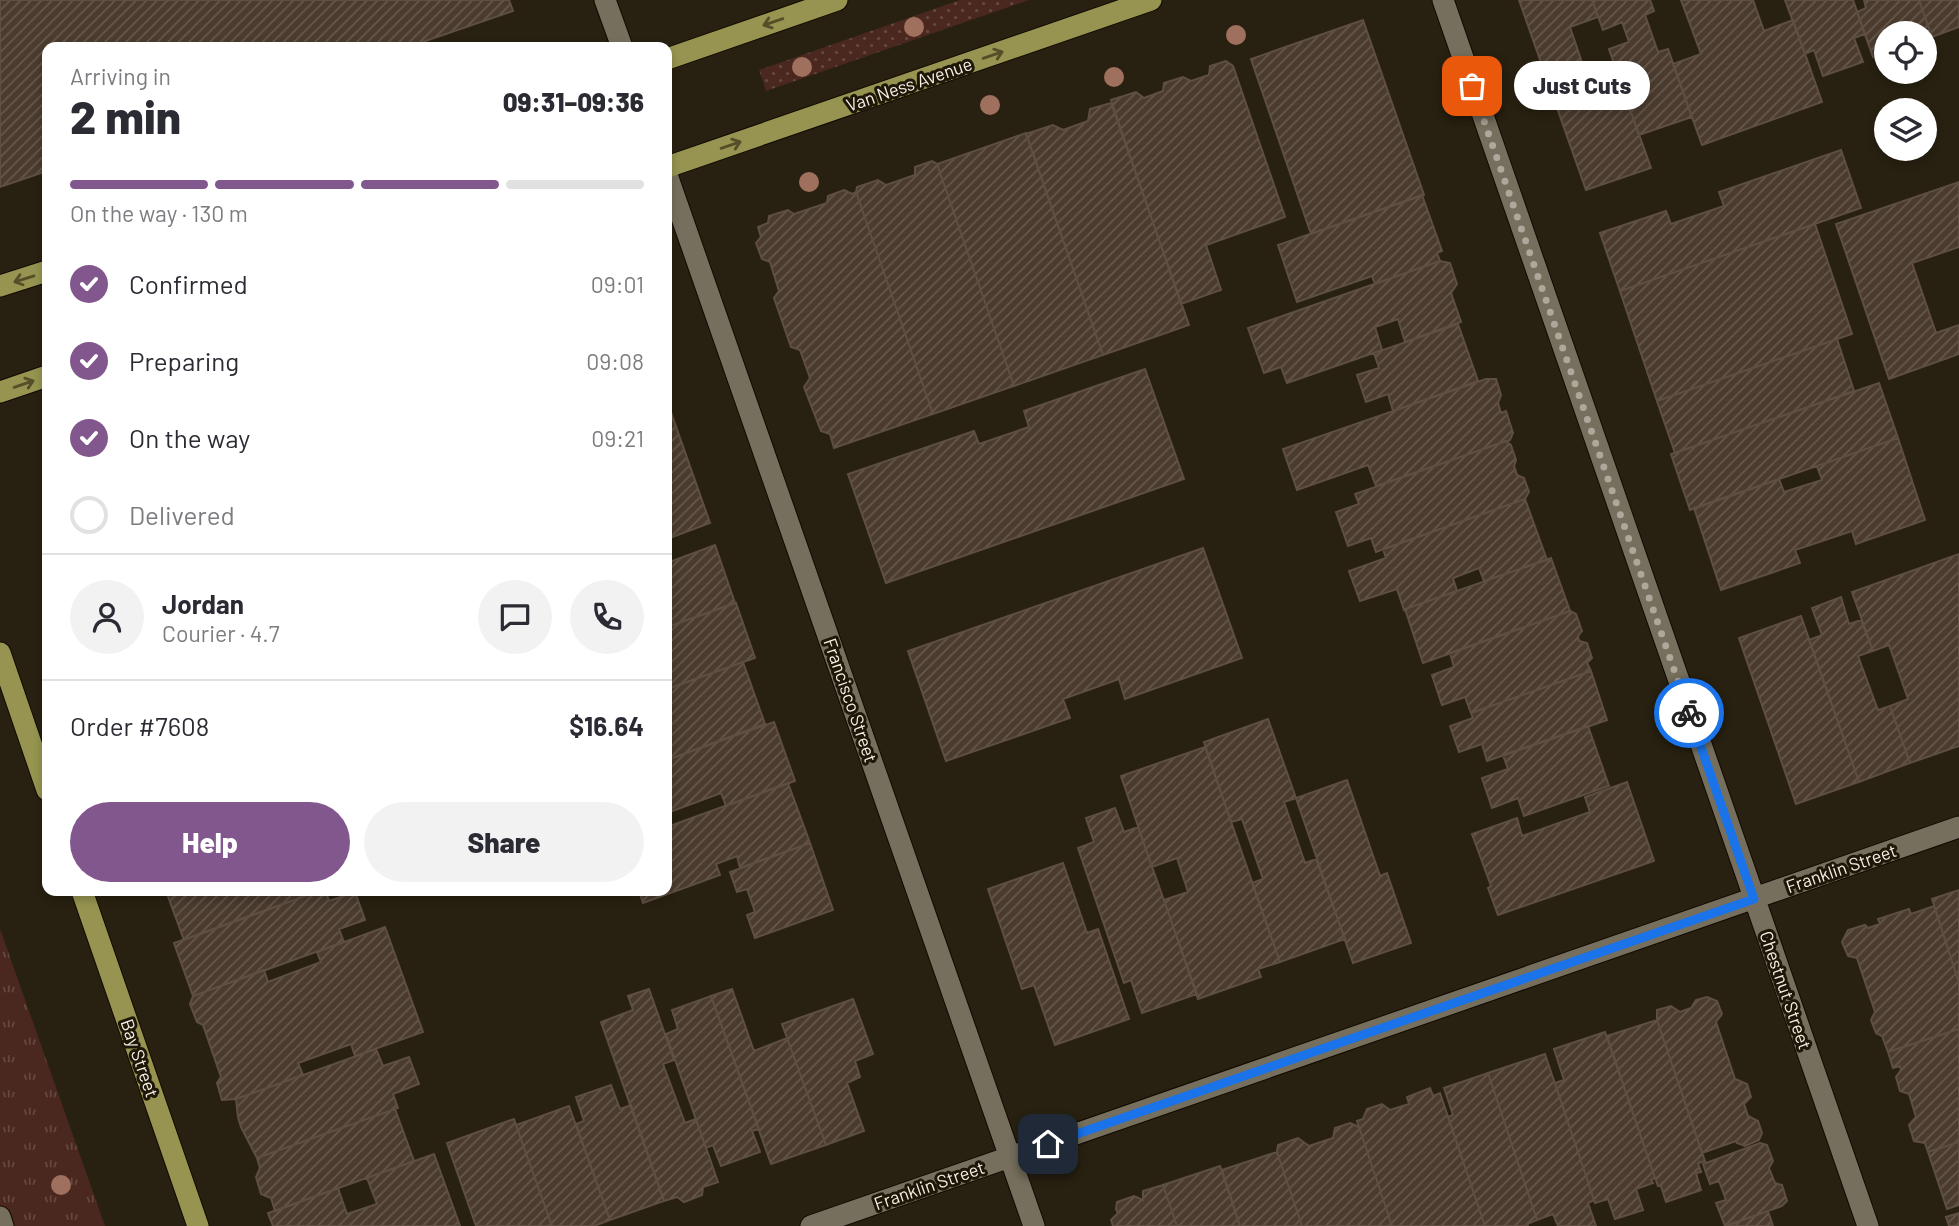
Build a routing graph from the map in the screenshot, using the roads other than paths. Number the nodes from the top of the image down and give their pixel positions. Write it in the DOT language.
graph roads {
  1 [pos="605,0"];
  2 [pos="837,0"];
  3 [pos="1151,0"];
  4 [pos="1443,0"];
  5 [pos="620,42"];
  6 [pos="672,57"];
  7 [pos="672,165"];
  8 [pos="672,189"];
  9 [pos="42,273"];
  10 [pos="0,286"];
  11 [pos="42,378"];
  12 [pos="0,392"];
  13 [pos="0,653"];
  14 [pos="42,775"];
  15 [pos="1959,827"];
  16 [pos="84,896"];
  17 [pos="1754,899"];
  18 [pos="1010,1157"];
  19 [pos="0,1217"];
  20 [pos="3,1226"];
  21 [pos="198,1226"];
  22 [pos="811,1226"];
  23 [pos="1034,1226"];
  24 [pos="1868,1226"];
  1 -- 5 [label="street"];
  2 -- 6 [label="main road, one-way"];
  7 -- 3 [label="main road, Van Ness Avenue, one-way"];
  4 -- 17 [label="street, Chestnut Street"];
  8 -- 18 [label="street, Francisco Street"];
  9 -- 10 [label="main road, one-way"];
  12 -- 11 [label="main road, one-way"];
  13 -- 14 [label="main road"];
  15 -- 17 [label="street, Franklin Street"];
  16 -- 21 [label="main road, Bay Street"];
  17 -- 18 [label="street, Franklin Street"];
  17 -- 24 [label="street, Chestnut Street"];
  18 -- 22 [label="street, Franklin Street"];
  18 -- 23 [label="street, Francisco Street"];
  19 -- 20 [label="street"];
}
